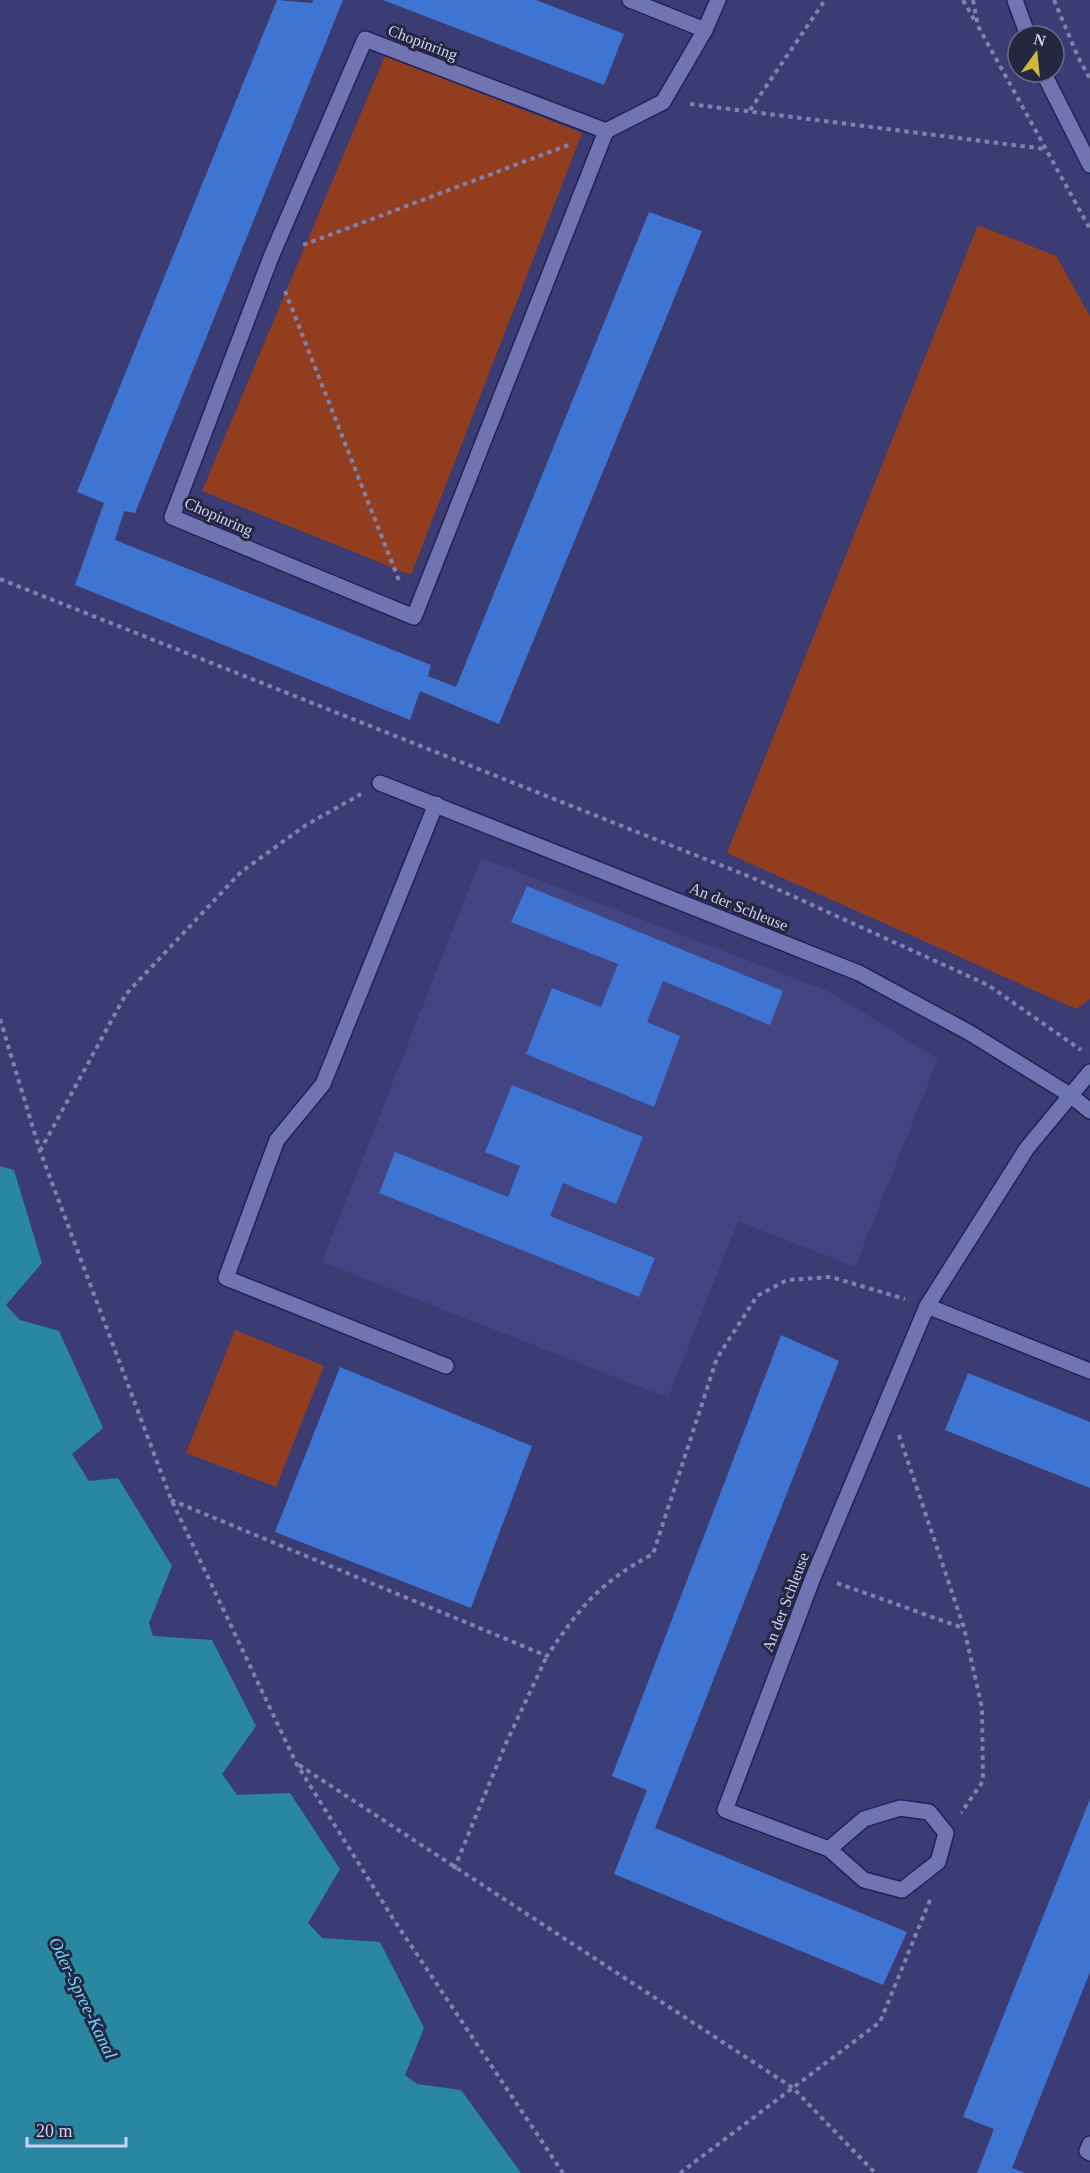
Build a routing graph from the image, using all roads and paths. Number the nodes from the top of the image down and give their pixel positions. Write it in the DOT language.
graph roads {
  1 [pos="630,0"];
  2 [pos="718,0"];
  3 [pos="825,0"];
  4 [pos="963,0"];
  5 [pos="974,0"];
  6 [pos="1015,0"];
  7 [pos="1054,0"];
  8 [pos="1024,24"];
  9 [pos="978,26"];
  10 [pos="705,30"];
  11 [pos="1090,79"];
  12 [pos="1049,84"];
  13 [pos="663,102"];
  14 [pos="750,110"];
  15 [pos="606,131"];
  16 [pos="1045,149"];
  17 [pos="1090,165"];
  18 [pos="1090,229"];
  19 [pos="272,257"];
  20 [pos="0,579"];
  21 [pos="414,617"];
  22 [pos="380,783"];
  23 [pos="436,804"];
  24 [pos="0,1018"];
  25 [pos="1090,1056"];
  26 [pos="1090,1072"];
  27 [pos="1070,1095"];
  28 [pos="1090,1111"];
  29 [pos="40,1151"];
  30 [pos="927,1306"];
  31 [pos="446,1366"];
  32 [pos="1090,1371"];
  33 [pos="888,1400"];
  34 [pos="171,1499"];
  35 [pos="814,1575"];
  36 [pos="964,1628"];
  37 [pos="547,1656"];
  38 [pos="296,1763"];
  39 [pos="946,1833"];
  40 [pos="829,1850"];
  41 [pos="938,1862"];
  42 [pos="454,1869"];
  43 [pos="793,2088"];
  44 [pos="1090,2144"];
  45 [pos="1090,2152"];
  46 [pos="563,2173"];
  47 [pos="680,2173"];
  48 [pos="875,2173"];
  1 -- 10 [label="street"];
  2 -- 10 [label="street"];
  3 -- 14 [label="path"];
  4 -- 9 [label="path"];
  5 -- 9 [label="path"];
  6 -- 8 [label="street"];
  7 -- 11 [label="path"];
  9 -- 16 [label="path"];
  10 -- 13 [label="street"];
  12 -- 17 [label="street"];
  13 -- 14 [label="path"];
  13 -- 15 [label="street"];
  14 -- 16 [label="path"];
  15 -- 19 [label="path"];
  15 -- 19 [label="street, Chopinring"];
  15 -- 21 [label="street"];
  16 -- 18 [label="path"];
  19 -- 21 [label="path"];
  19 -- 21 [label="street, Chopinring"];
  20 -- 25 [label="path"];
  22 -- 23 [label="street, An der Schleuse"];
  22 -- 29 [label="path"];
  23 -- 27 [label="street, An der Schleuse"];
  23 -- 31 [label="street"];
  24 -- 29 [label="path"];
  26 -- 27 [label="street, An der Schleuse"];
  27 -- 28 [label="street, An der Schleuse"];
  27 -- 30 [label="street, An der Schleuse"];
  29 -- 34 [label="path"];
  30 -- 32 [label="street"];
  30 -- 33 [label="street, An der Schleuse"];
  30 -- 37 [label="path"];
  33 -- 35 [label="street, An der Schleuse"];
  33 -- 36 [label="path"];
  34 -- 37 [label="path"];
  34 -- 38 [label="path"];
  35 -- 36 [label="path"];
  35 -- 40 [label="street, An der Schleuse"];
  36 -- 39 [label="path"];
  37 -- 42 [label="path"];
  38 -- 42 [label="path"];
  38 -- 46 [label="path"];
  39 -- 40 [label="street"];
  39 -- 41 [label="street"];
  40 -- 41 [label="street, An der Schleuse"];
  41 -- 43 [label="path"];
  42 -- 43 [label="path"];
  43 -- 47 [label="path"];
  43 -- 48 [label="path"];
  44 -- 45 [label="street"];
}
